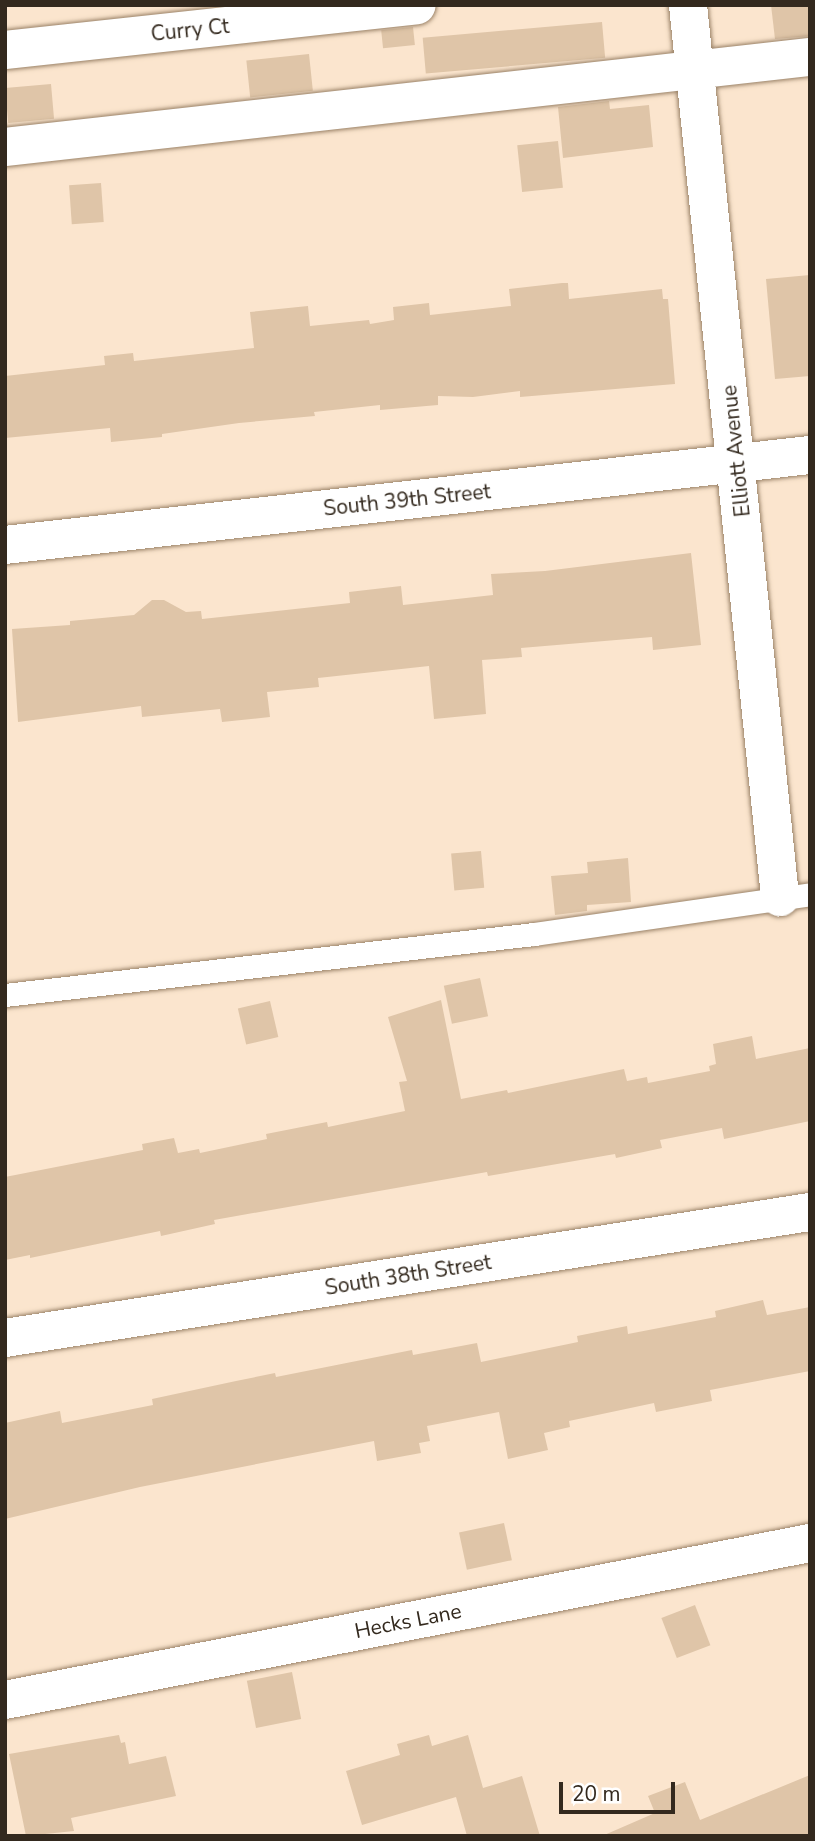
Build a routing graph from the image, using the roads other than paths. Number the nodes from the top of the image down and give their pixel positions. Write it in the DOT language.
graph roads {
  1 [pos="417,5"];
  2 [pos="688,5"];
  3 [pos="5,50"];
  4 [pos="810,57"];
  5 [pos="695,70"];
  6 [pos="5,147"];
  7 [pos="810,455"];
  8 [pos="737,463"];
  9 [pos="5,545"];
  10 [pos="795,895"];
  11 [pos="5,996"];
  12 [pos="810,1212"];
  13 [pos="5,1338"];
  14 [pos="810,1543"];
  15 [pos="5,1700"];
  1 -- 3 [label="street, Curry Ct"];
  2 -- 5 [label="street, Elliott Avenue"];
  4 -- 5 [label="street"];
  5 -- 6 [label="street"];
  5 -- 8 [label="street, Elliott Avenue"];
  7 -- 8 [label="street, South 39th Street"];
  8 -- 9 [label="street, South 39th Street"];
  8 -- 10 [label="street, Elliott Avenue"];
  10 -- 11 [label="lane"];
  12 -- 13 [label="street, South 38th Street"];
  14 -- 15 [label="street, Hecks Lane"];
}
